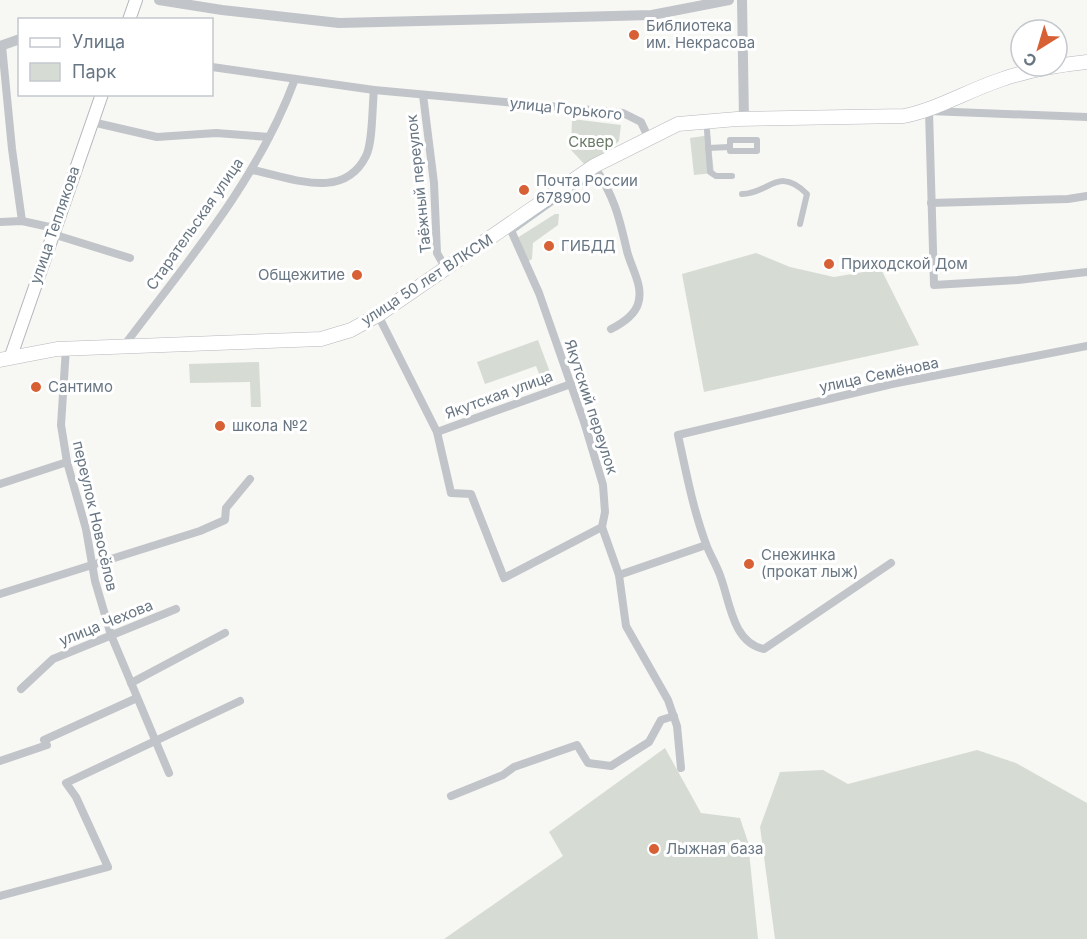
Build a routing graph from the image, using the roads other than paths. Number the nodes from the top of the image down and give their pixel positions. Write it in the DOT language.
graph roads {
  1 [pos="136,0"];
  2 [pos="159,0"];
  3 [pos="729,0"];
  4 [pos="742,0"];
  5 [pos="130,18"];
  6 [pos="18,40"];
  7 [pos="1,46"];
  8 [pos="1087,63"];
  9 [pos="213,67"];
  10 [pos="295,79"];
  11 [pos="374,90"];
  12 [pos="423,95"];
  13 [pos="101,96"];
  14 [pos="929,111"];
  15 [pos="1087,117"];
  16 [pos="744,119"];
  17 [pos="92,122"];
  18 [pos="707,130"];
  19 [pos="269,137"];
  20 [pos="648,137"];
  21 [pos="729,147"];
  22 [pos="708,148"];
  23 [pos="594,166"];
  24 [pos="252,170"];
  25 [pos="732,176"];
  26 [pos="742,194"];
  27 [pos="1087,196"];
  28 [pos="931,203"];
  29 [pos="22,221"];
  30 [pos="0,222"];
  31 [pos="800,224"];
  32 [pos="509,226"];
  33 [pos="54,228"];
  34 [pos="130,258"];
  35 [pos="446,269"];
  36 [pos="1087,272"];
  37 [pos="378,315"];
  38 [pos="611,329"];
  39 [pos="1087,346"];
  40 [pos="123,347"];
  41 [pos="66,348"];
  42 [pos="6,358"];
  43 [pos="571,384"];
  44 [pos="437,432"];
  45 [pos="67,462"];
  46 [pos="250,479"];
  47 [pos="0,484"];
  48 [pos="602,527"];
  49 [pos="706,545"];
  50 [pos="891,563"];
  51 [pos="92,565"];
  52 [pos="619,575"];
  53 [pos="0,594"];
  54 [pos="176,609"];
  55 [pos="225,633"];
  56 [pos="111,635"];
  57 [pos="131,683"];
  58 [pos="21,689"];
  59 [pos="137,698"];
  60 [pos="240,701"];
  61 [pos="674,716"];
  62 [pos="155,742"];
  63 [pos="0,760"];
  64 [pos="681,768"];
  65 [pos="169,773"];
  66 [pos="452,796"];
  67 [pos="0,896"];
  1 -- 5 [label="main road"];
  2 -- 3 [label="street"];
  4 -- 16 [label="street"];
  6 -- 7 [label="street"];
  7 -- 29 [label="street"];
  8 -- 14 [label="main road"];
  9 -- 10 [label="street, улица Горького"];
  10 -- 11 [label="street, улица Горького"];
  10 -- 19 [label="street, Старательская улица"];
  11 -- 12 [label="street, улица Горького"];
  11 -- 24 [label="street"];
  12 -- 20 [label="street, улица Горького"];
  12 -- 35 [label="street, Таёжный переулок"];
  13 -- 17 [label="main road, улица Теплякова"];
  14 -- 15 [label="street"];
  14 -- 16 [label="main road"];
  14 -- 28 [label="street"];
  16 -- 20 [label="main road"];
  17 -- 19 [label="street"];
  17 -- 33 [label="main road, улица Теплякова"];
  18 -- 22 [label="street"];
  19 -- 24 [label="street, Старательская улица"];
  20 -- 23 [label="main road, улица 50 лет ВЛКСМ"];
  21 -- 21 [label="street"];
  21 -- 22 [label="street"];
  22 -- 25 [label="street"];
  23 -- 32 [label="main road, улица 50 лет ВЛКСМ"];
  23 -- 38 [label="street"];
  24 -- 40 [label="street, Старательская улица"];
  26 -- 31 [label="street"];
  27 -- 28 [label="street"];
  28 -- 36 [label="street"];
  29 -- 30 [label="street"];
  29 -- 33 [label="street"];
  32 -- 35 [label="main road, улица 50 лет ВЛКСМ"];
  32 -- 43 [label="street, Якутский переулок"];
  33 -- 34 [label="street"];
  33 -- 42 [label="main road, улица Теплякова"];
  35 -- 37 [label="main road, улица 50 лет ВЛКСМ"];
  37 -- 40 [label="main road, улица 50 лет ВЛКСМ"];
  37 -- 44 [label="street"];
  39 -- 49 [label="street, улица Семёнова"];
  40 -- 41 [label="main road, улица 50 лет ВЛКСМ"];
  41 -- 42 [label="main road, улица 50 лет ВЛКСМ"];
  41 -- 45 [label="street, переулок Новосёлов"];
  43 -- 44 [label="street, Якутская улица"];
  43 -- 48 [label="street, Якутский переулок"];
  44 -- 48 [label="street"];
  45 -- 47 [label="street"];
  45 -- 51 [label="street, переулок Новосёлов"];
  46 -- 51 [label="street"];
  48 -- 52 [label="street, Якутский переулок"];
  49 -- 50 [label="street"];
  49 -- 52 [label="street"];
  51 -- 53 [label="street"];
  51 -- 56 [label="street, переулок Новосёлов"];
  52 -- 61 [label="street, Якутский переулок"];
  54 -- 56 [label="street, улица Чехова"];
  55 -- 57 [label="street"];
  56 -- 57 [label="street, переулок Новосёлов"];
  56 -- 58 [label="street, улица Чехова"];
  57 -- 59 [label="street, переулок Новосёлов"];
  59 -- 62 [label="street, переулок Новосёлов"];
  59 -- 63 [label="street"];
  60 -- 62 [label="street"];
  61 -- 64 [label="street, Якутский переулок"];
  61 -- 66 [label="street"];
  62 -- 65 [label="street, переулок Новосёлов"];
  62 -- 67 [label="street"];
}
